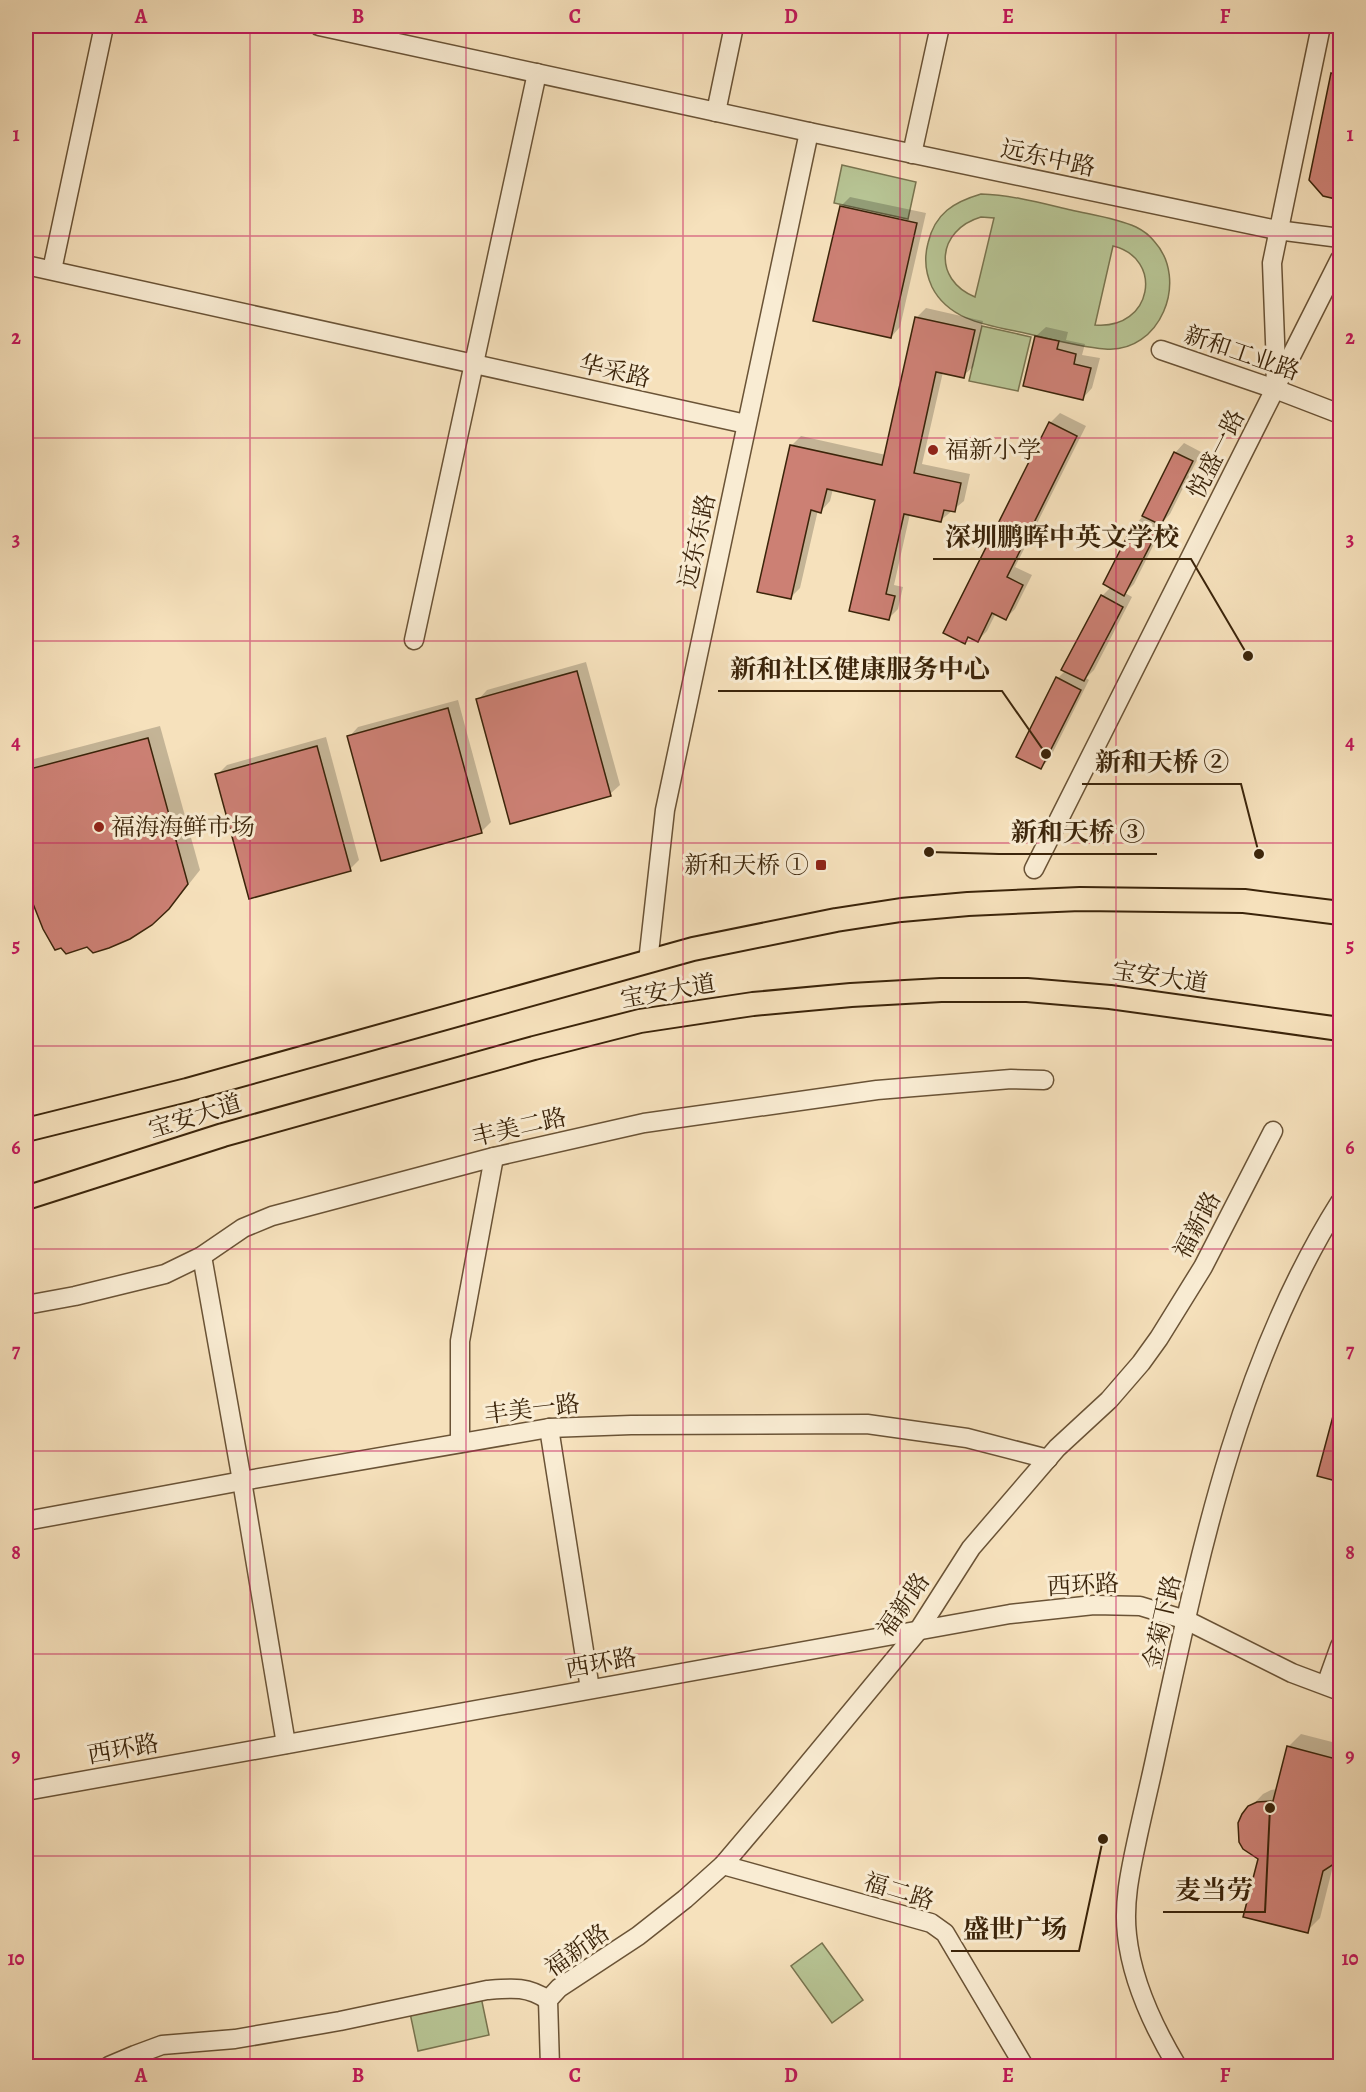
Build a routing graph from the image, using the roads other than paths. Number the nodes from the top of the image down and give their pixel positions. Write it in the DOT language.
graph roads {
  1 [pos="104,26"];
  2 [pos="319,26"];
  3 [pos="734,26"];
  4 [pos="940,26"];
  5 [pos="1321,26"];
  6 [pos="537,73"];
  7 [pos="716,112"];
  8 [pos="809,132"];
  9 [pos="912,154"];
  10 [pos="1277,230"];
  11 [pos="1341,238"];
  12 [pos="1341,259"];
  13 [pos="26,264"];
  14 [pos="52,270"];
  15 [pos="1161,350"];
  16 [pos="474,364"];
  17 [pos="1275,389"];
  18 [pos="1341,414"];
  19 [pos="746,424"];
  20 [pos="414,640"];
  21 [pos="1034,869"];
  22 [pos="1341,913"];
  23 [pos="648,962"];
  24 [pos="1311,1025"];
  25 [pos="1341,1029"];
  26 [pos="1341,1043"];
  27 [pos="1044,1080"];
  28 [pos="26,1130"];
  29 [pos="1273,1131"];
  30 [pos="494,1157"];
  31 [pos="26,1198"];
  32 [pos="1341,1202"];
  33 [pos="201,1256"];
  34 [pos="26,1305"];
  35 [pos="549,1428"];
  36 [pos="460,1443"];
  37 [pos="1048,1459"];
  38 [pos="242,1480"];
  39 [pos="26,1521"];
  40 [pos="1186,1620"];
  41 [pos="918,1631"];
  42 [pos="1341,1646"];
  43 [pos="1333,1688"];
  44 [pos="590,1689"];
  45 [pos="286,1744"];
  46 [pos="26,1791"];
  47 [pos="723,1864"];
  48 [pos="548,2000"];
  49 [pos="109,2067"];
  50 [pos="550,2067"];
  51 [pos="1024,2067"];
  52 [pos="1177,2067"];
  1 -- 14 [label="street"];
  2 -- 6 [label="street, 远东中路"];
  3 -- 7 [label="street"];
  4 -- 9 [label="street"];
  5 -- 10 [label="street, 悦盛一路"];
  6 -- 7 [label="street, 远东中路"];
  6 -- 16 [label="street"];
  7 -- 8 [label="street, 远东中路"];
  8 -- 9 [label="street, 远东中路"];
  8 -- 19 [label="street, 远东东路"];
  9 -- 10 [label="street, 远东中路"];
  10 -- 11 [label="street, 远东中路"];
  10 -- 17 [label="street, 悦盛一路"];
  12 -- 17 [label="street"];
  13 -- 14 [label="street, 华采路"];
  14 -- 16 [label="street, 华采路"];
  15 -- 17 [label="street, 新和工业路"];
  16 -- 19 [label="street, 华采路"];
  16 -- 20 [label="street"];
  17 -- 18 [label="street, 新和工业路"];
  17 -- 21 [label="street, 悦盛一路"];
  19 -- 23 [label="street, 远东东路"];
  22 -- 23 [label="main road, 宝安大道"];
  23 -- 28 [label="main road, 宝安大道"];
  24 -- 25 [label="main road, 宝安大道"];
  24 -- 26 [label="main road"];
  24 -- 31 [label="main road, 宝安大道"];
  27 -- 30 [label="street, 丰美二路"];
  29 -- 37 [label="street, 福新路"];
  30 -- 33 [label="street, 丰美二路"];
  30 -- 36 [label="street"];
  32 -- 40 [label="street, 金菊下路"];
  33 -- 34 [label="street, 丰美二路"];
  33 -- 38 [label="street"];
  35 -- 36 [label="street, 丰美一路"];
  35 -- 37 [label="street, 丰美一路"];
  35 -- 44 [label="street"];
  36 -- 38 [label="street, 丰美一路"];
  37 -- 41 [label="street, 福新路"];
  38 -- 39 [label="street, 丰美一路"];
  38 -- 45 [label="street"];
  40 -- 41 [label="street, 西环路"];
  40 -- 43 [label="street, 西环路"];
  40 -- 52 [label="street, 金菊下路"];
  41 -- 44 [label="street, 西环路"];
  41 -- 47 [label="street, 福新路"];
  42 -- 43 [label="street"];
  44 -- 45 [label="street, 西环路"];
  45 -- 46 [label="street, 西环路"];
  47 -- 48 [label="street, 福新路"];
  47 -- 51 [label="street, 福二路"];
  48 -- 49 [label="street"];
  48 -- 50 [label="street, 福新路"];
}
